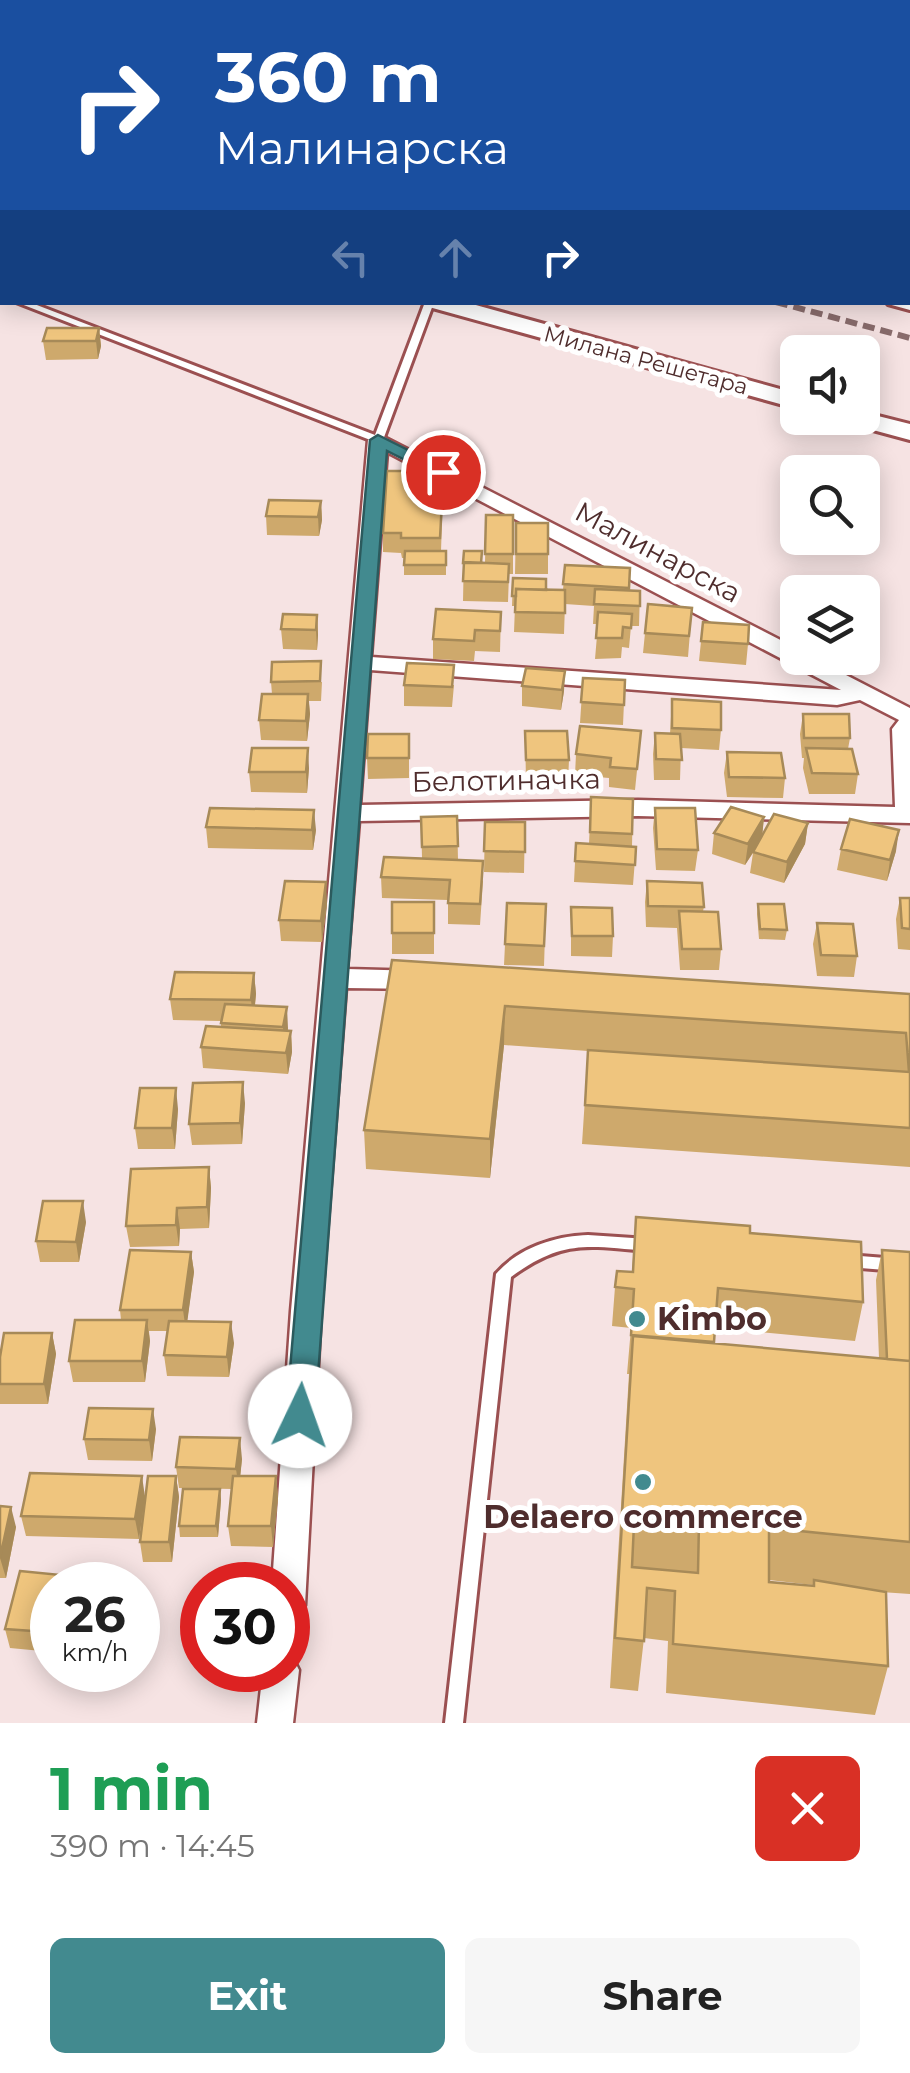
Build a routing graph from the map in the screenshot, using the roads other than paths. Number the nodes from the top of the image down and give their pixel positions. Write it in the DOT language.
graph roads {
  1 [pos="28,305"];
  2 [pos="432,305"];
  3 [pos="444,305"];
  4 [pos="780,397"];
  5 [pos="880,424"];
  6 [pos="910,432"];
  7 [pos="378,440"];
  8 [pos="363,663"];
  9 [pos="860,693"];
  10 [pos="910,719"];
  11 [pos="347,813"];
  12 [pos="908,815"];
  13 [pos="333,978"];
  14 [pos="448,981"];
  15 [pos="672,1247"];
  16 [pos="831,1260"];
  17 [pos="910,1266"];
  18 [pos="291,1562"];
  19 [pos="279,1692"];
  20 [pos="275,1723"];
  21 [pos="454,1723"];
  1 -- 7 [label="lane"];
  2 -- 7 [label="lane"];
  3 -- 4 [label="street, Милана Решетара"];
  5 -- 6 [label="street"];
  7 -- 8 [label="street"];
  7 -- 9 [label="street, Малинарска"];
  8 -- 9 [label="street"];
  8 -- 11 [label="street"];
  9 -- 10 [label="street, Малинарска"];
  10 -- 12 [label="street, Белотиначка"];
  11 -- 12 [label="street, Белотиначка"];
  11 -- 13 [label="street"];
  13 -- 14 [label="street"];
  13 -- 18 [label="street"];
  15 -- 21 [label="lane"];
  16 -- 17 [label="lane"];
  19 -- 20 [label="street"];
}
